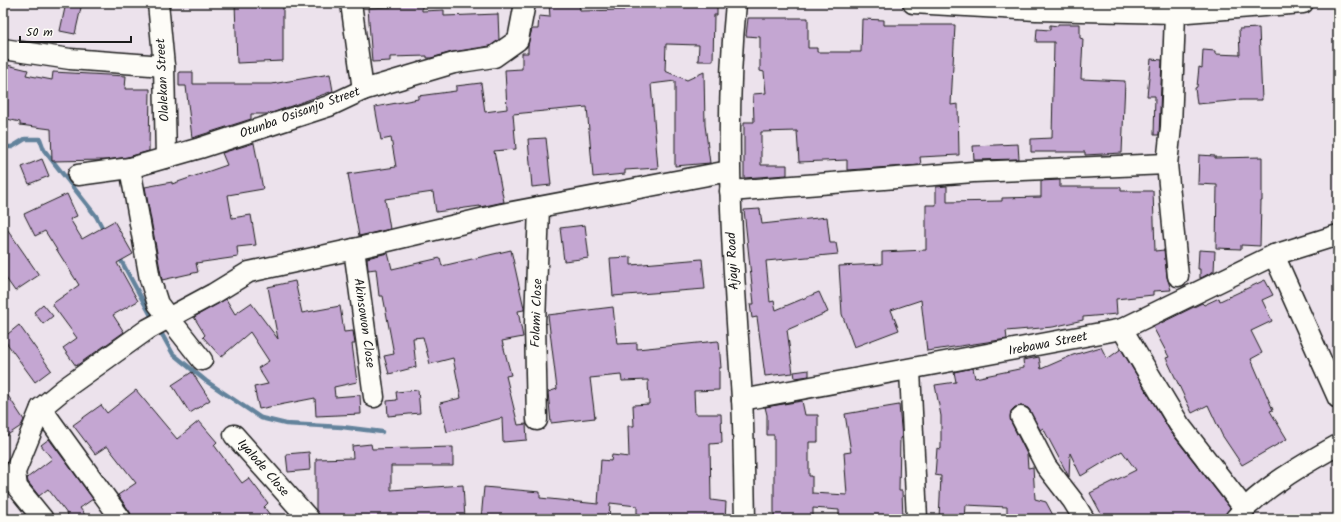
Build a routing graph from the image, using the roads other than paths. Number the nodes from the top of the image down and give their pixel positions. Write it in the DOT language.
graph roads {
  1 [pos="158,3"];
  2 [pos="351,3"];
  3 [pos="525,3"];
  4 [pos="736,3"];
  5 [pos="913,3"];
  6 [pos="1303,3"];
  7 [pos="1175,13"];
  8 [pos="3,49"];
  9 [pos="164,66"];
  10 [pos="363,90"];
  11 [pos="166,158"];
  12 [pos="1167,164"];
  13 [pos="130,168"];
  14 [pos="729,171"];
  15 [pos="78,175"];
  16 [pos="730,191"];
  17 [pos="539,207"];
  18 [pos="1338,235"];
  19 [pos="354,249"];
  20 [pos="1274,255"];
  21 [pos="1178,276"];
  22 [pos="159,323"];
  23 [pos="1122,330"];
  24 [pos="202,360"];
  25 [pos="910,370"];
  26 [pos="374,397"];
  27 [pos="1338,398"];
  28 [pos="742,400"];
  29 [pos="41,408"];
  30 [pos="1021,417"];
  31 [pos="537,420"];
  32 [pos="234,435"];
  33 [pos="1338,445"];
  34 [pos="1240,514"];
  35 [pos="43,519"];
  36 [pos="121,519"];
  37 [pos="309,519"];
  38 [pos="746,519"];
  39 [pos="917,519"];
  40 [pos="1084,519"];
  1 -- 9 [label="street, Olalekan Street"];
  2 -- 10 [label="street"];
  3 -- 10 [label="street, Otunba Osisanjo Street"];
  4 -- 14 [label="street, Ajayi Road"];
  5 -- 7 [label="street"];
  6 -- 7 [label="street"];
  7 -- 12 [label="street"];
  8 -- 9 [label="street"];
  9 -- 11 [label="street, Olalekan Street"];
  10 -- 11 [label="street, Otunba Osisanjo Street"];
  11 -- 13 [label="street, Otunba Osisanjo Street"];
  12 -- 16 [label="street"];
  12 -- 21 [label="street"];
  13 -- 15 [label="street, Otunba Osisanjo Street"];
  13 -- 22 [label="street"];
  14 -- 16 [label="street, Ajayi Road"];
  14 -- 17 [label="street"];
  16 -- 28 [label="street, Ajayi Road"];
  17 -- 19 [label="street"];
  17 -- 31 [label="street, Folami Close"];
  18 -- 20 [label="street, Irebawa Street"];
  19 -- 22 [label="street"];
  19 -- 26 [label="street, Akinsowon Close"];
  20 -- 23 [label="street, Irebawa Street"];
  20 -- 27 [label="street"];
  22 -- 24 [label="street"];
  22 -- 29 [label="street"];
  23 -- 25 [label="street, Irebawa Street"];
  23 -- 34 [label="street"];
  25 -- 28 [label="street, Irebawa Street"];
  25 -- 39 [label="street"];
  28 -- 38 [label="street, Ajayi Road"];
  29 -- 35 [label="street"];
  29 -- 36 [label="street"];
  30 -- 40 [label="street"];
  32 -- 37 [label="street, Iyalode Close"];
  33 -- 34 [label="street"];
}
